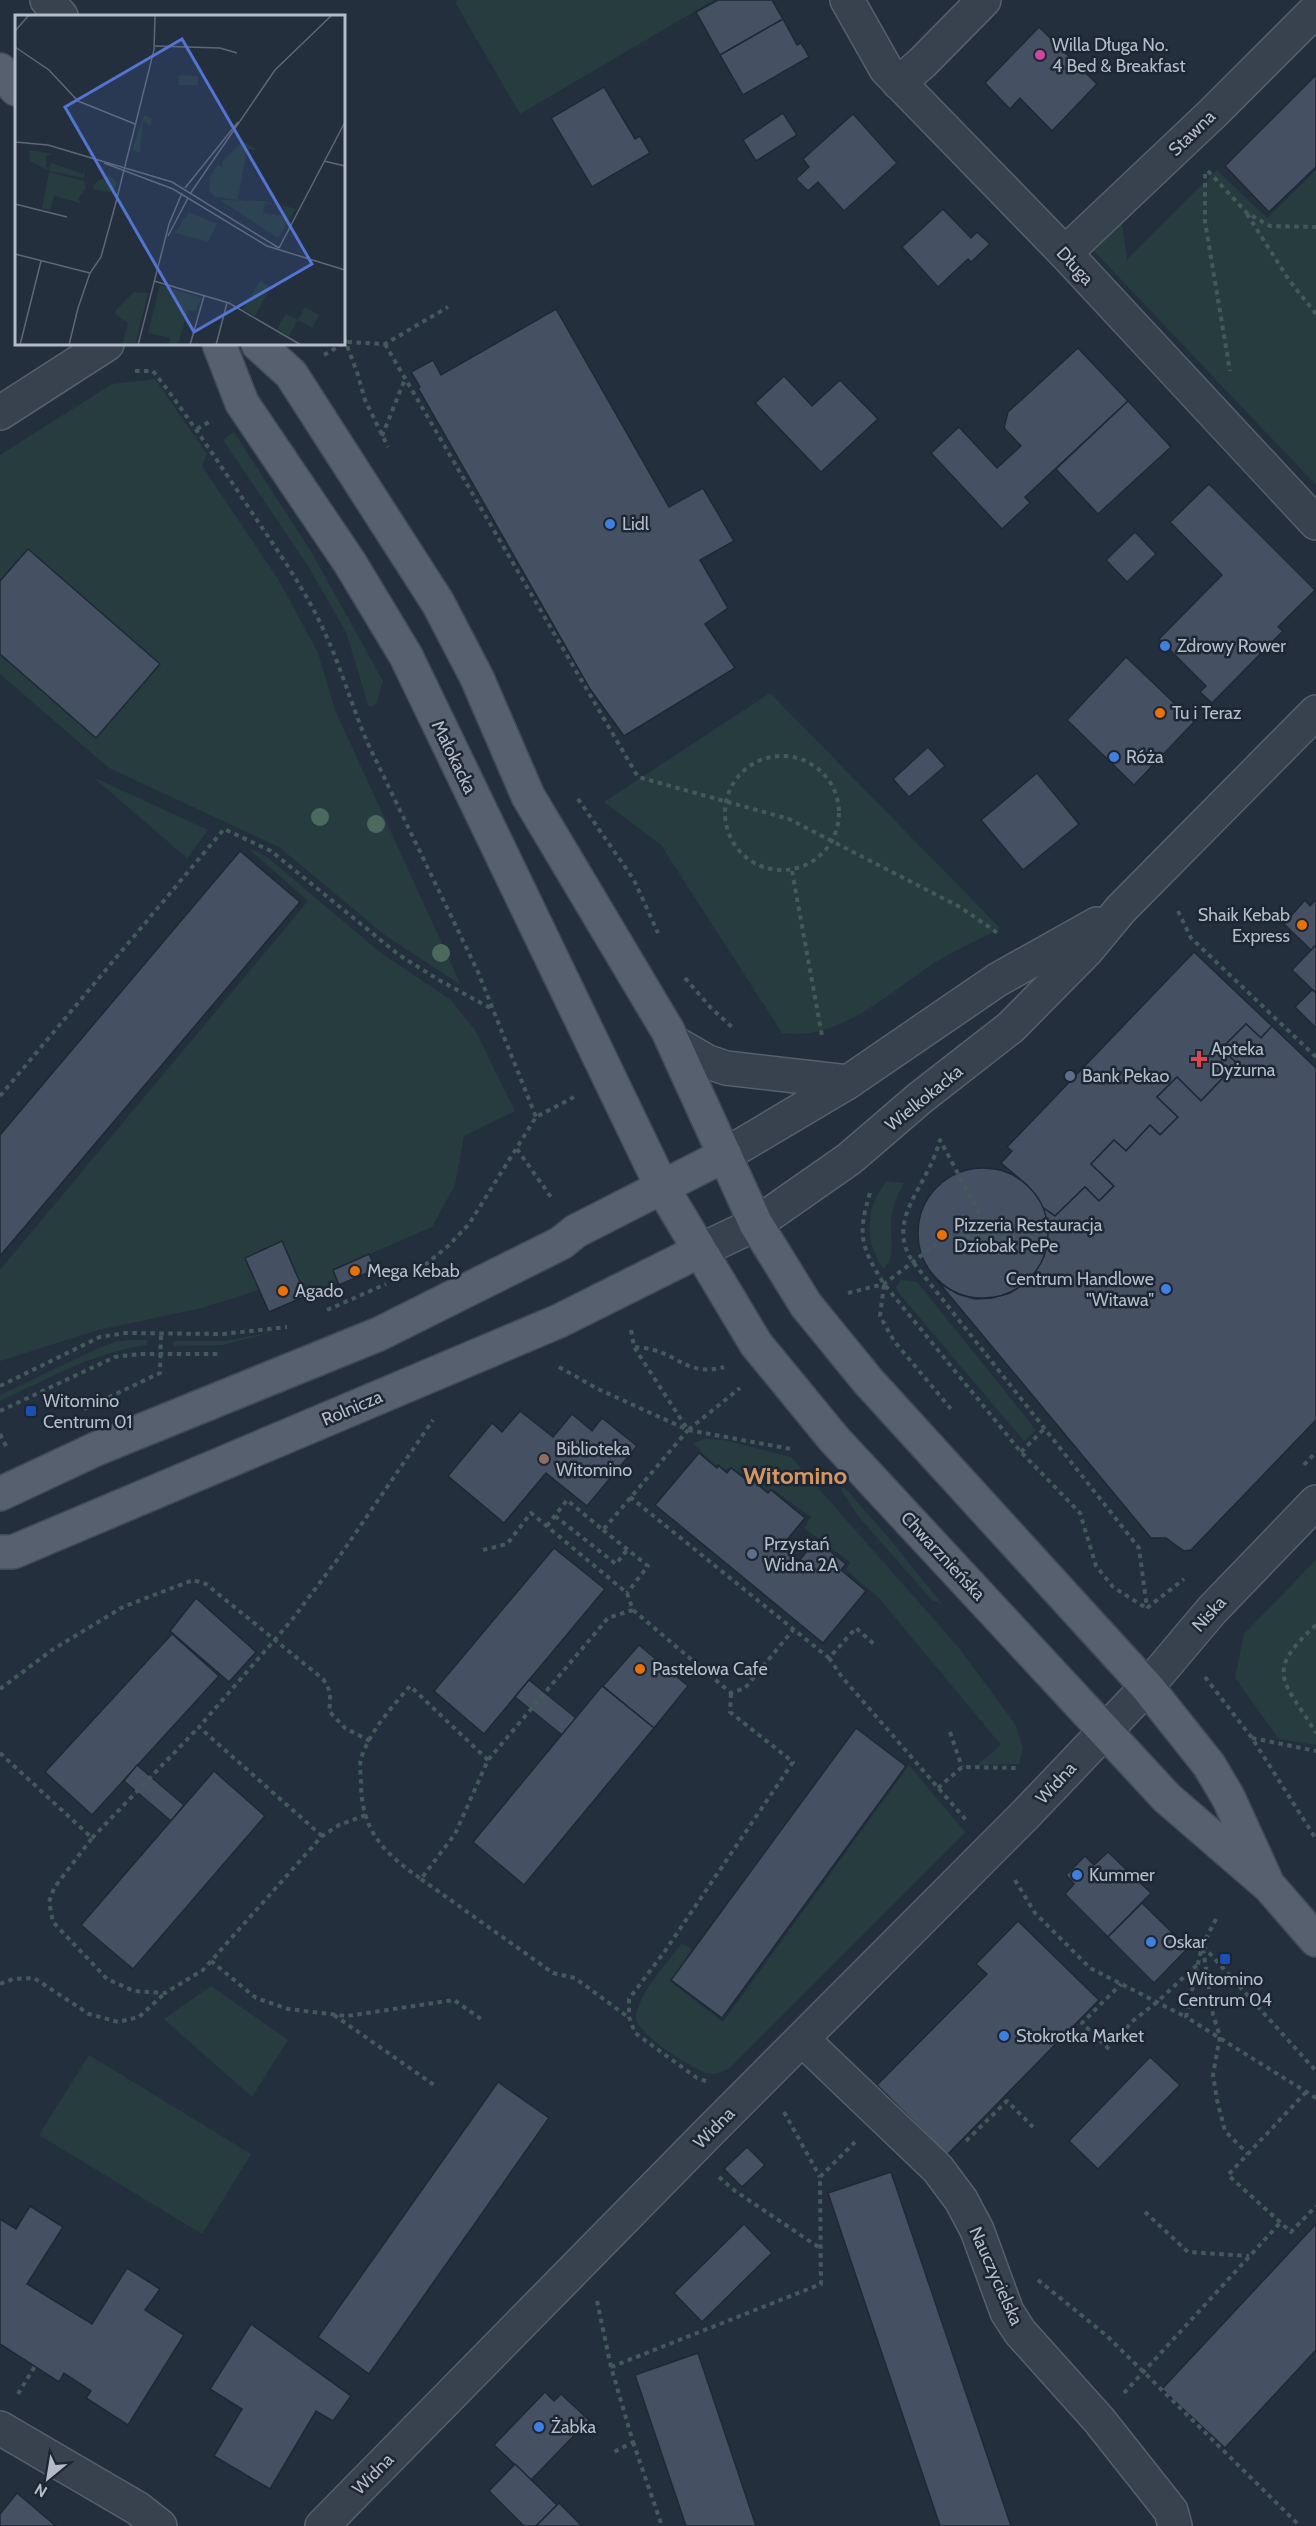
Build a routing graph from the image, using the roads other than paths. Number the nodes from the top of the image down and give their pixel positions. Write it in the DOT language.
graph roads {
  1 [pos="47,0"];
  2 [pos="847,0"];
  3 [pos="984,0"];
  4 [pos="1316,10"];
  5 [pos="61,15"];
  6 [pos="0,70"];
  7 [pos="899,83"];
  8 [pos="15,88"];
  9 [pos="1065,254"];
  10 [pos="105,345"];
  11 [pos="219,345"];
  12 [pos="259,345"];
  13 [pos="0,413"];
  14 [pos="1316,523"];
  15 [pos="1316,712"];
  16 [pos="1121,909"];
  17 [pos="675,1043"];
  18 [pos="848,1082"];
  19 [pos="725,1155"];
  20 [pos="662,1187"];
  21 [pos="756,1224"];
  22 [pos="699,1251"];
  23 [pos="0,1494"];
  24 [pos="1316,1502"];
  25 [pos="0,1552"];
  26 [pos="1147,1687"];
  27 [pos="1106,1730"];
  28 [pos="1270,1887"];
  29 [pos="1316,1940"];
  30 [pos="802,2039"];
  31 [pos="0,2428"];
  32 [pos="160,2526"];
  33 [pos="322,2526"];
  34 [pos="1175,2526"];
  1 -- 5 [label="street"];
  2 -- 7 [label="street, Długa"];
  3 -- 7 [label="street"];
  4 -- 9 [label="street, Stawna"];
  6 -- 8 [label="main road"];
  7 -- 9 [label="street, Długa"];
  9 -- 14 [label="street, Długa"];
  10 -- 13 [label="street"];
  11 -- 20 [label="main road, Małokacka"];
  12 -- 17 [label="main road"];
  15 -- 16 [label="street, Wielkokacka"];
  16 -- 18 [label="street, Wielkokacka"];
  16 -- 21 [label="street, Wielkokacka"];
  17 -- 18 [label="street"];
  17 -- 19 [label="main road"];
  18 -- 19 [label="street, Wielkokacka"];
  19 -- 20 [label="main road, Wielkokacka"];
  19 -- 21 [label="main road, Chwarznieńska"];
  20 -- 22 [label="main road, Chwarznieńska"];
  20 -- 23 [label="main road"];
  21 -- 22 [label="street, Wielkokacka"];
  21 -- 26 [label="main road, Chwarznieńska"];
  22 -- 25 [label="main road, Rolnicza"];
  22 -- 27 [label="main road, Chwarznieńska"];
  24 -- 26 [label="street, Niska"];
  26 -- 27 [label="street, Niska"];
  26 -- 28 [label="main road, Chwarznieńska"];
  27 -- 28 [label="main road, Chwarznieńska"];
  27 -- 30 [label="street, Widna"];
  28 -- 29 [label="main road, Chwarznieńska"];
  30 -- 33 [label="street, Widna"];
  30 -- 34 [label="street, Nauczycielska"];
  31 -- 32 [label="street"];
}
